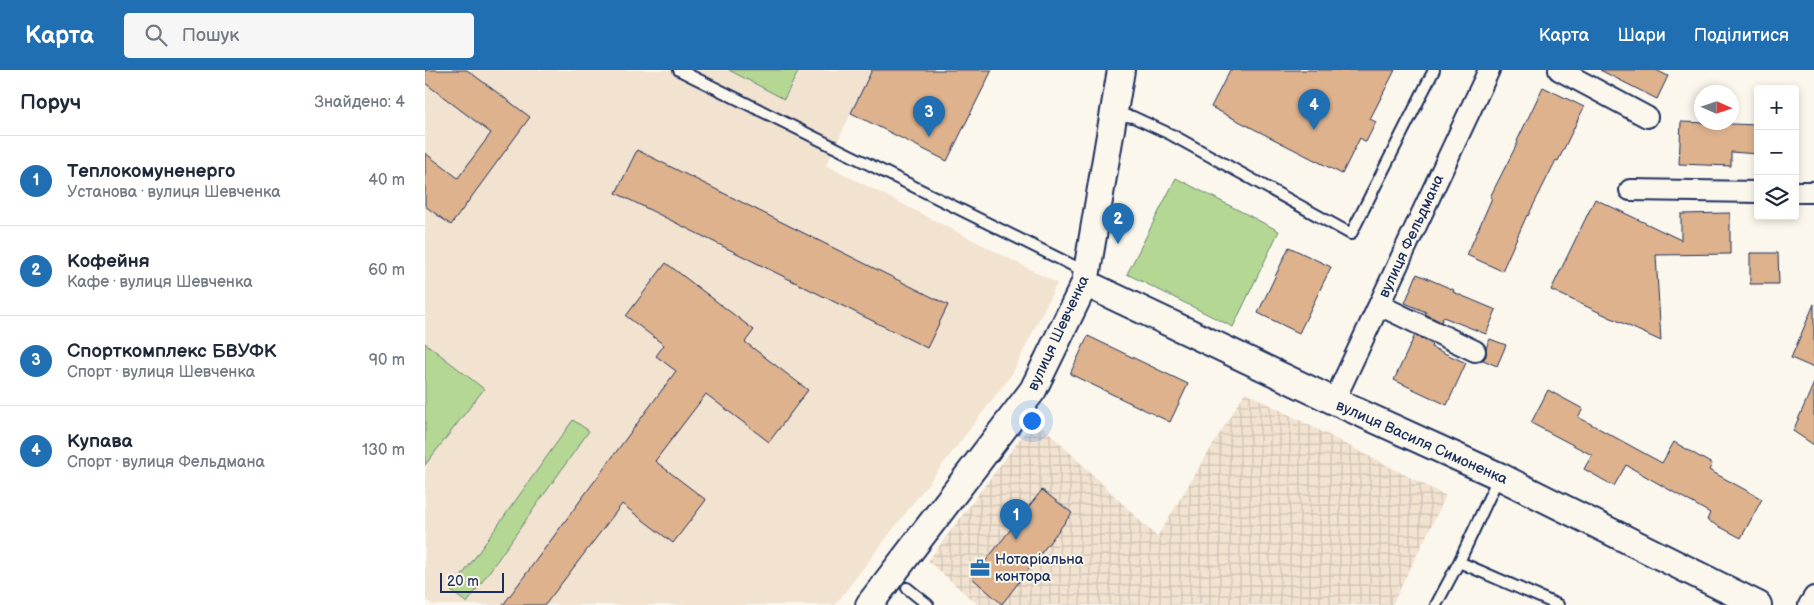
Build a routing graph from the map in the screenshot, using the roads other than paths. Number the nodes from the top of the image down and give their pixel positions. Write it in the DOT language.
graph roads {
  1 [pos="679,70"];
  2 [pos="1121,70"];
  3 [pos="1434,70"];
  4 [pos="1489,70"];
  5 [pos="1559,70"];
  6 [pos="1114,114"];
  7 [pos="1647,117"];
  8 [pos="1630,190"];
  9 [pos="1754,192"];
  10 [pos="1799,192"];
  11 [pos="1814,192"];
  12 [pos="1086,278"];
  13 [pos="1379,305"];
  14 [pos="1475,351"];
  15 [pos="1333,401"];
  16 [pos="1499,476"];
  17 [pos="1459,562"];
  18 [pos="907,588"];
  19 [pos="1814,597"];
  20 [pos="869,605"];
  21 [pos="928,605"];
  22 [pos="1436,605"];
  23 [pos="1558,605"];
  24 [pos="1758,605"];
  25 [pos="1809,605"];
  1 -- 12 [label="lane"];
  2 -- 6 [label="street, вулиця Шевченка"];
  3 -- 6 [label="lane"];
  4 -- 13 [label="street, вулиця Фельдмана"];
  5 -- 7 [label="street"];
  6 -- 12 [label="street, вулиця Шевченка"];
  8 -- 9 [label="street"];
  10 -- 11 [label="street"];
  12 -- 15 [label="street, вулиця Василя Симоненка"];
  12 -- 20 [label="street, вулиця Шевченка"];
  13 -- 14 [label="street"];
  13 -- 15 [label="street, вулиця Фельдмана"];
  15 -- 16 [label="street, вулиця Василя Симоненка"];
  16 -- 17 [label="lane"];
  16 -- 24 [label="street, вулиця Василя Симоненка"];
  17 -- 22 [label="lane"];
  17 -- 23 [label="lane"];
  18 -- 21 [label="lane"];
  19 -- 25 [label="street"];
}
